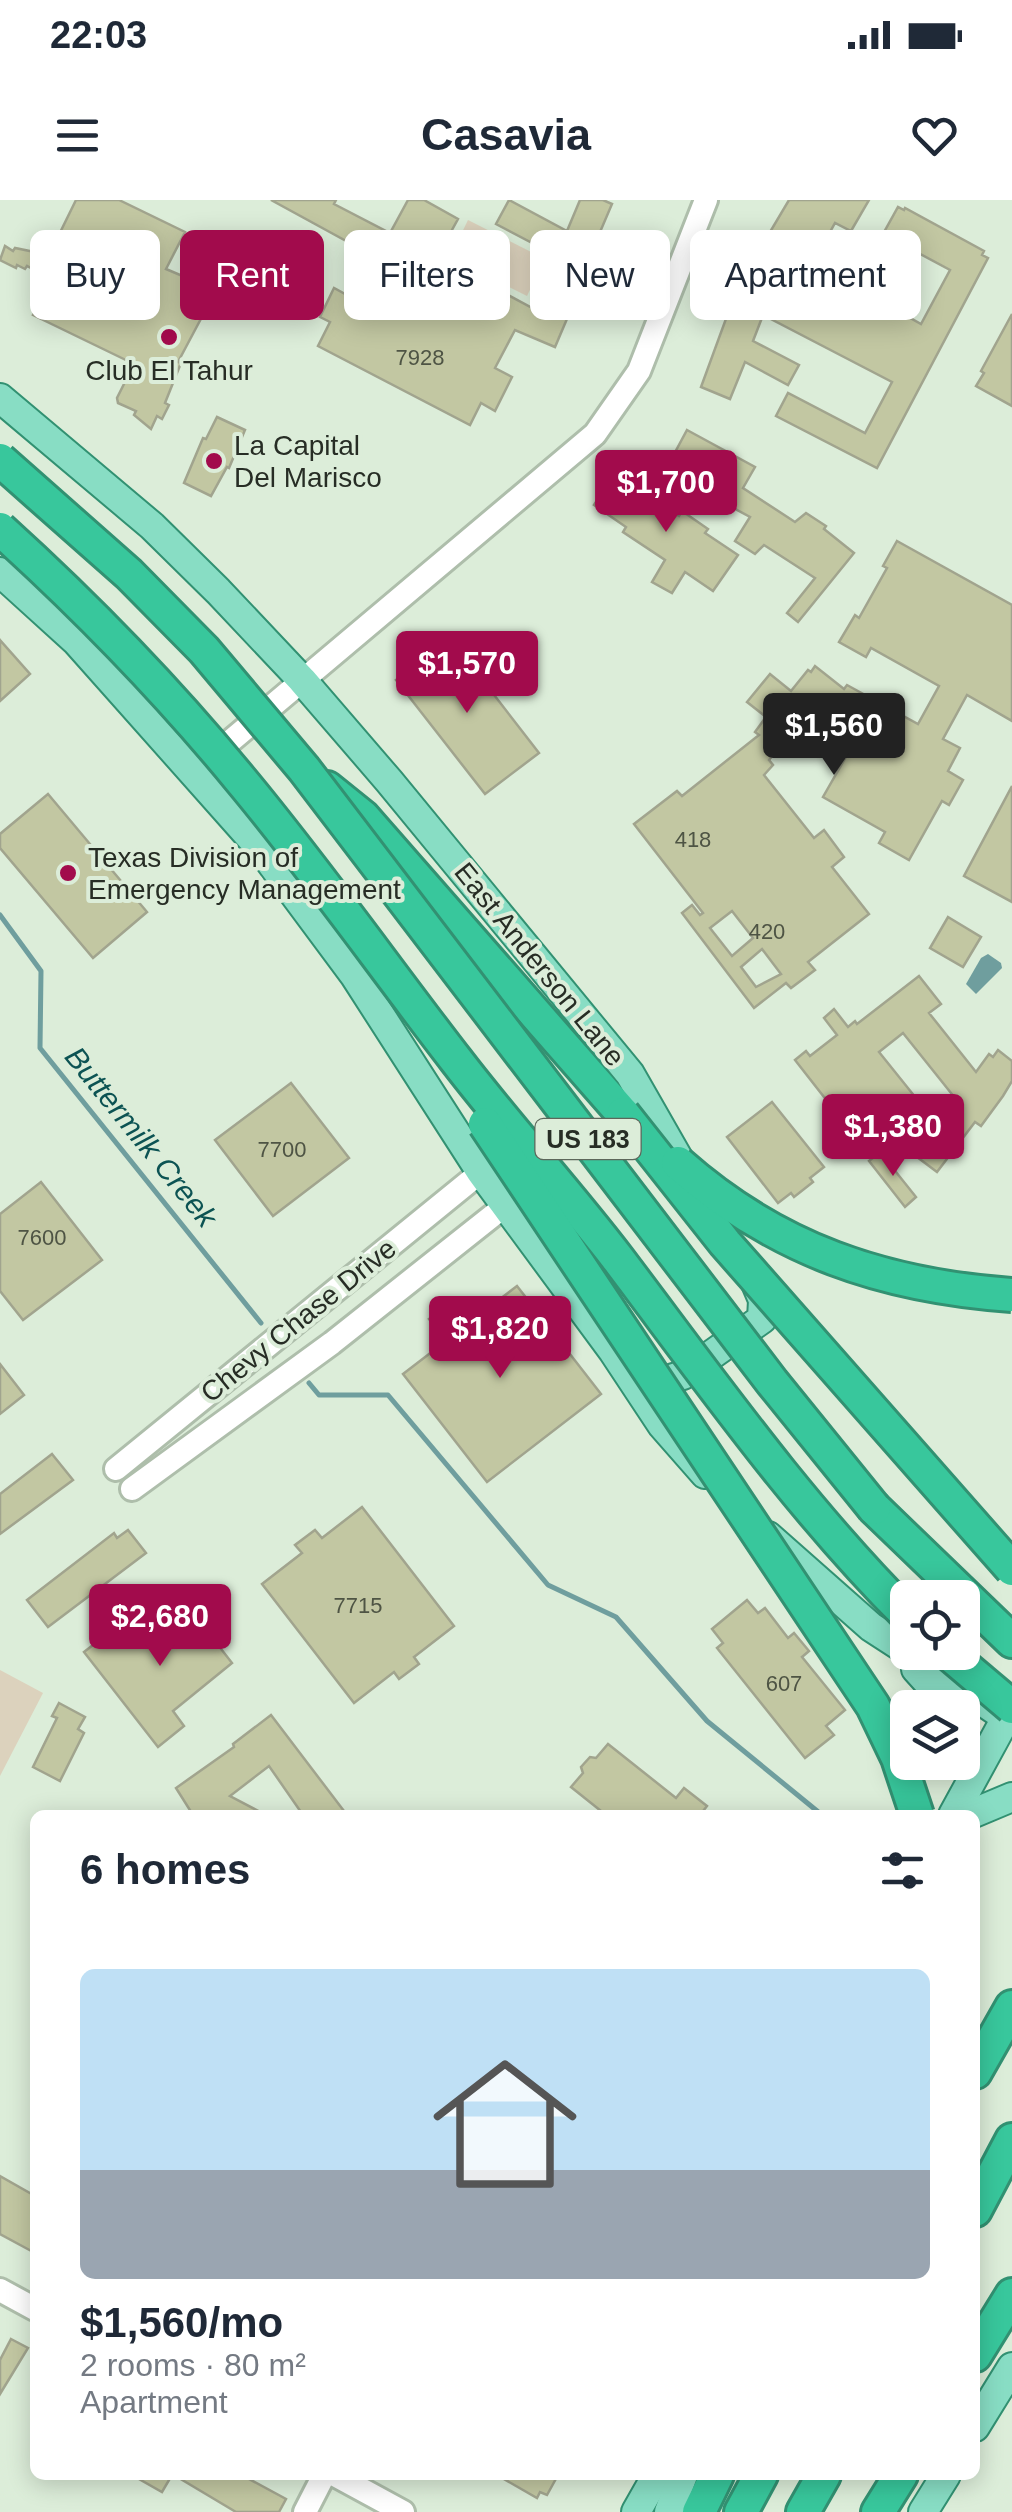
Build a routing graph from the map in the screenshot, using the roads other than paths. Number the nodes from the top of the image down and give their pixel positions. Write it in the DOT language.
graph roads {
  1 [pos="706,200"];
  2 [pos="0,398"];
  3 [pos="33,426"];
  4 [pos="0,432"];
  5 [pos="0,460"];
  6 [pos="0,529"];
  7 [pos="0,572"];
  8 [pos="302,680"];
  9 [pos="304,769"];
  10 [pos="193,772"];
  11 [pos="456,1061"];
  12 [pos="622,1114"];
  13 [pos="481,1172"];
  14 [pos="506,1206"];
  15 [pos="748,1265"];
  16 [pos="1012,1295"];
  17 [pos="613,1351"];
  18 [pos="116,1468"];
  19 [pos="132,1489"];
  20 [pos="972,1538"];
  21 [pos="1012,1553"];
  22 [pos="1012,1570"];
  23 [pos="1012,1588"];
  24 [pos="890,1598"];
  25 [pos="871,1627"];
  26 [pos="890,1640"];
  27 [pos="1012,1641"];
  28 [pos="939,1670"];
  29 [pos="967,1670"];
  30 [pos="935,1690"];
  31 [pos="1011,1713"];
  32 [pos="955,1780"];
  33 [pos="1012,1797"];
  34 [pos="915,1810"];
  35 [pos="951,1810"];
  36 [pos="953,1810"];
  37 [pos="980,1810"];
  38 [pos="1012,2007"];
  39 [pos="980,2063"];
  40 [pos="1012,2140"];
  41 [pos="980,2201"];
  42 [pos="0,2290"];
  43 [pos="1012,2295"];
  44 [pos="30,2306"];
  45 [pos="980,2347"];
  46 [pos="1012,2367"];
  47 [pos="980,2419"];
  48 [pos="321,2480"];
  49 [pos="344,2480"];
  50 [pos="654,2480"];
  51 [pos="682,2480"];
  52 [pos="715,2480"];
  53 [pos="758,2480"];
  54 [pos="821,2480"];
  55 [pos="833,2480"];
  56 [pos="898,2480"];
  57 [pos="943,2480"];
  58 [pos="305,2512"];
  59 [pos="403,2512"];
  60 [pos="636,2512"];
  61 [pos="669,2512"];
  62 [pos="699,2512"];
  63 [pos="741,2512"];
  64 [pos="803,2512"];
  65 [pos="820,2512"];
  66 [pos="878,2512"];
  67 [pos="923,2512"];
  1 -- 8 [label="street"];
  2 -- 3 [label="main road, East Anderson Lane"];
  3 -- 4 [label="main road"];
  3 -- 8 [label="main road, East Anderson Lane"];
  5 -- 9 [label="highway, US 183, bridge"];
  6 -- 11 [label="highway, US 183, bridge"];
  7 -- 10 [label="main road"];
  8 -- 10 [label="street"];
  8 -- 15 [label="main road, East Anderson Lane"];
  9 -- 12 [label="highway, bridge"];
  9 -- 27 [label="highway, US 183, bridge"];
  10 -- 13 [label="main road"];
  11 -- 24 [label="highway, US 183, bridge"];
  11 -- 34 [label="highway, bridge"];
  12 -- 16 [label="highway, bridge"];
  12 -- 22 [label="highway, bridge"];
  13 -- 14 [label="main road"];
  13 -- 18 [label="street, Chevy Chase Drive"];
  14 -- 17 [label="main road"];
  14 -- 19 [label="street, Chevy Chase Drive"];
  15 -- 17 [label="main road"];
  15 -- 20 [label="main road, East Anderson Lane"];
  17 -- 25 [label="main road"];
  20 -- 21 [label="main road"];
  20 -- 23 [label="main road, East Anderson Lane"];
  25 -- 26 [label="main road"];
  25 -- 30 [label="main road"];
  28 -- 31 [label="main road"];
  29 -- 31 [label="highway, bridge"];
  31 -- 36 [label="main road"];
  32 -- 35 [label="main road"];
  33 -- 37 [label="main road"];
  38 -- 39 [label="highway"];
  40 -- 41 [label="highway"];
  42 -- 44 [label="street"];
  43 -- 45 [label="highway"];
  46 -- 47 [label="main road"];
  48 -- 58 [label="street"];
  49 -- 59 [label="street"];
  50 -- 60 [label="main road"];
  51 -- 61 [label="main road"];
  52 -- 62 [label="highway"];
  53 -- 63 [label="highway"];
  54 -- 64 [label="highway"];
  55 -- 65 [label="highway"];
  56 -- 66 [label="highway"];
  57 -- 67 [label="main road"];
}
